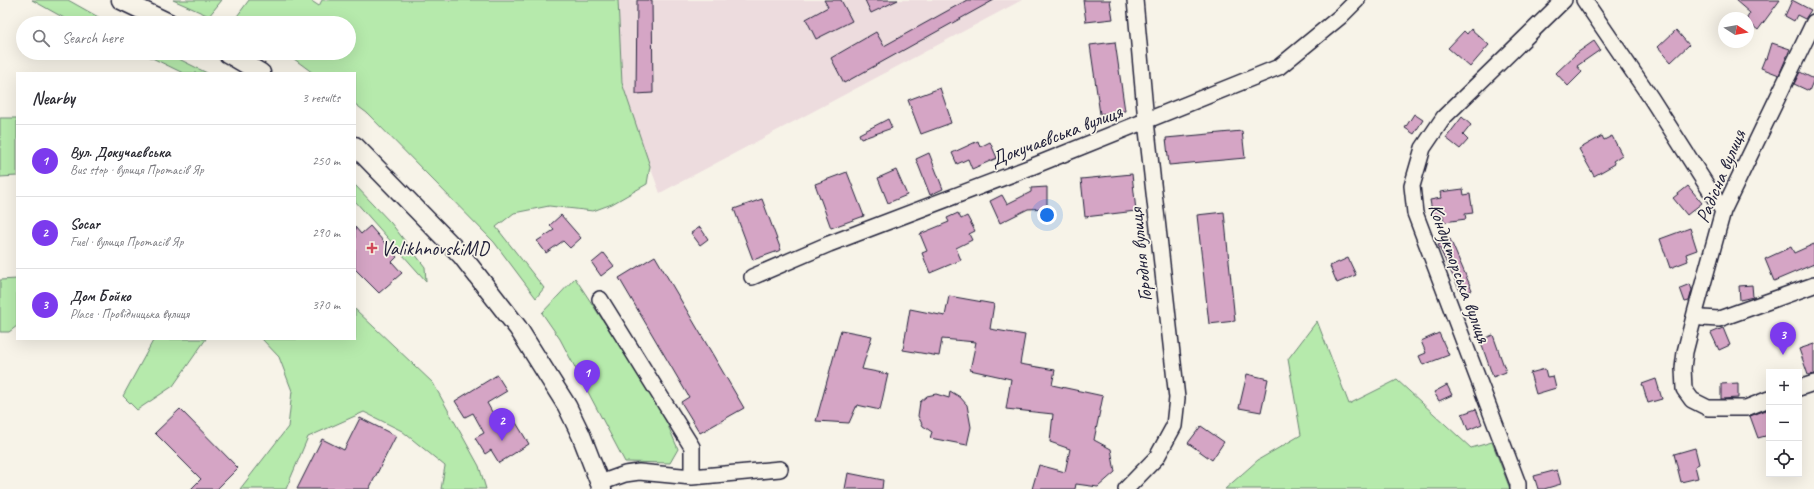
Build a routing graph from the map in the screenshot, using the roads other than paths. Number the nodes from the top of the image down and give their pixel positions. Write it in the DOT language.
graph roads {
  1 [pos="121,0"];
  2 [pos="1134,0"];
  3 [pos="1357,0"];
  4 [pos="1564,0"];
  5 [pos="1584,0"];
  6 [pos="154,16"];
  7 [pos="1814,22"];
  8 [pos="239,60"];
  9 [pos="260,72"];
  10 [pos="1146,121"];
  11 [pos="356,147"];
  12 [pos="1723,211"];
  13 [pos="752,277"];
  14 [pos="1814,285"];
  15 [pos="600,299"];
  16 [pos="1695,313"];
  17 [pos="1814,383"];
  18 [pos="1802,387"];
  19 [pos="1766,400"];
  20 [pos="780,469"];
  21 [pos="692,477"];
  22 [pos="601,486"];
  23 [pos="1126,489"];
  24 [pos="1518,489"];
  1 -- 6 [label="main road"];
  2 -- 10 [label="street, Городня вулиця"];
  3 -- 10 [label="street, Докучаєвська вулиця"];
  4 -- 24 [label="street, Кондукторська вулиця"];
  5 -- 12 [label="street"];
  7 -- 12 [label="street, Радісна вулиця"];
  8 -- 9 [label="main road"];
  10 -- 13 [label="street, Докучаєвська вулиця"];
  10 -- 23 [label="street, Городня вулиця"];
  11 -- 22 [label="main road"];
  12 -- 16 [label="street, Радісна вулиця"];
  14 -- 16 [label="street"];
  15 -- 21 [label="street"];
  16 -- 19 [label="street, Радісна вулиця"];
  17 -- 18 [label="street"];
  20 -- 21 [label="street"];
  21 -- 22 [label="street"];
}
